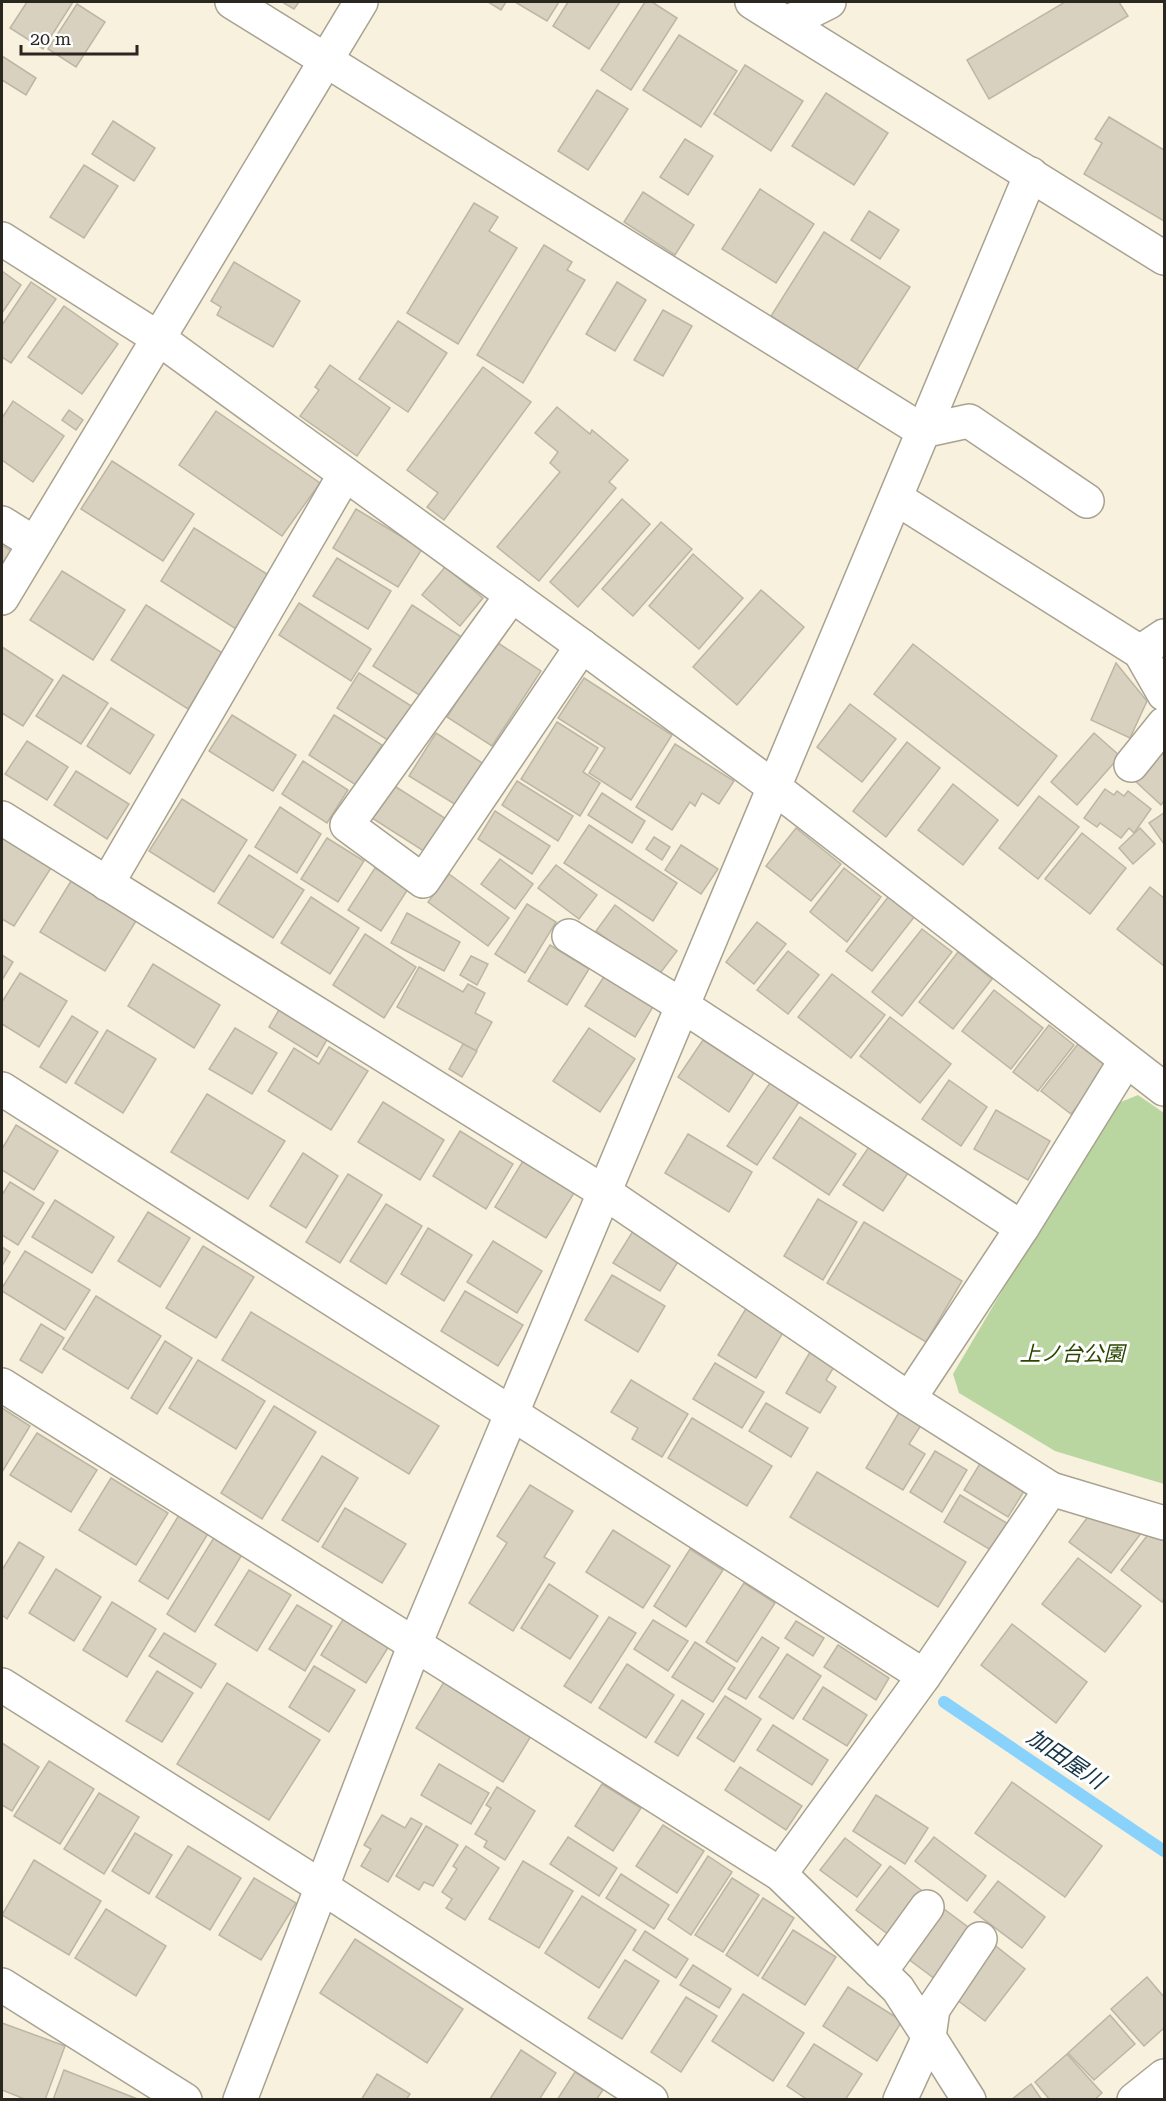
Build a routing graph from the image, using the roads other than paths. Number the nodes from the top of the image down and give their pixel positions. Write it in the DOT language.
graph roads {
  1 [pos="232,2"];
  2 [pos="361,2"];
  3 [pos="752,2"];
  4 [pos="829,2"];
  5 [pos="787,23"];
  6 [pos="326,60"];
  7 [pos="1031,174"];
  8 [pos="2,240"];
  9 [pos="1164,258"];
  10 [pos="158,338"];
  11 [pos="923,431"];
  12 [pos="345,474"];
  13 [pos="896,498"];
  14 [pos="1087,501"];
  15 [pos="2,522"];
  16 [pos="34,543"];
  17 [pos="512,595"];
  18 [pos="2,598"];
  19 [pos="1152,644"];
  20 [pos="582,646"];
  21 [pos="1164,694"];
  22 [pos="1164,724"];
  23 [pos="1131,765"];
  24 [pos="775,788"];
  25 [pos="2,818"];
  26 [pos="107,884"];
  27 [pos="570,936"];
  28 [pos="683,1006"];
  29 [pos="1126,1060"];
  30 [pos="2,1089"];
  31 [pos="1164,1089"];
  32 [pos="604,1192"];
  33 [pos="1022,1228"];
  34 [pos="2,1385"];
  35 [pos="909,1399"];
  36 [pos="513,1414"];
  37 [pos="1051,1489"];
  38 [pos="1164,1523"];
  39 [pos="415,1644"];
  40 [pos="924,1676"];
  41 [pos="2,1685"];
  42 [pos="780,1874"];
  43 [pos="322,1887"];
  44 [pos="927,1907"];
  45 [pos="980,1939"];
  46 [pos="880,1972"];
  47 [pos="2,1985"];
  48 [pos="929,2037"];
  49 [pos="1164,2076"];
  50 [pos="185,2100"];
  51 [pos="240,2100"];
  52 [pos="651,2100"];
  53 [pos="900,2100"];
  54 [pos="969,2100"];
  55 [pos="1134,2100"];
  1 -- 6 [label="street"];
  2 -- 6 [label="street"];
  3 -- 5 [label="street"];
  4 -- 5 [label="street"];
  5 -- 7 [label="street"];
  6 -- 10 [label="street"];
  6 -- 11 [label="street"];
  7 -- 9 [label="street"];
  7 -- 11 [label="street"];
  8 -- 10 [label="street"];
  10 -- 12 [label="street"];
  10 -- 16 [label="street"];
  11 -- 13 [label="street"];
  11 -- 14 [label="street"];
  12 -- 17 [label="street"];
  12 -- 26 [label="street"];
  13 -- 19 [label="street"];
  13 -- 24 [label="street"];
  15 -- 16 [label="street"];
  16 -- 18 [label="street"];
  17 -- 20 [label="street"];
  17 -- 20 [label="street"];
  19 -- 21 [label="street"];
  20 -- 24 [label="street"];
  22 -- 23 [label="street"];
  24 -- 28 [label="street"];
  24 -- 29 [label="street"];
  25 -- 26 [label="street"];
  26 -- 32 [label="street"];
  27 -- 28 [label="street"];
  28 -- 32 [label="street"];
  28 -- 33 [label="street"];
  29 -- 31 [label="street"];
  29 -- 33 [label="street"];
  30 -- 36 [label="street"];
  32 -- 35 [label="street"];
  32 -- 36 [label="street"];
  33 -- 35 [label="street"];
  34 -- 39 [label="street"];
  35 -- 37 [label="street"];
  36 -- 39 [label="street"];
  36 -- 40 [label="street"];
  37 -- 38 [label="street"];
  37 -- 40 [label="street"];
  39 -- 42 [label="street"];
  39 -- 43 [label="street"];
  40 -- 42 [label="street"];
  41 -- 43 [label="street"];
  42 -- 46 [label="street"];
  43 -- 51 [label="street"];
  43 -- 52 [label="street"];
  44 -- 46 [label="street"];
  45 -- 48 [label="street"];
  46 -- 48 [label="street"];
  47 -- 50 [label="street"];
  48 -- 53 [label="street"];
  48 -- 54 [label="street"];
  49 -- 55 [label="street"];
}
